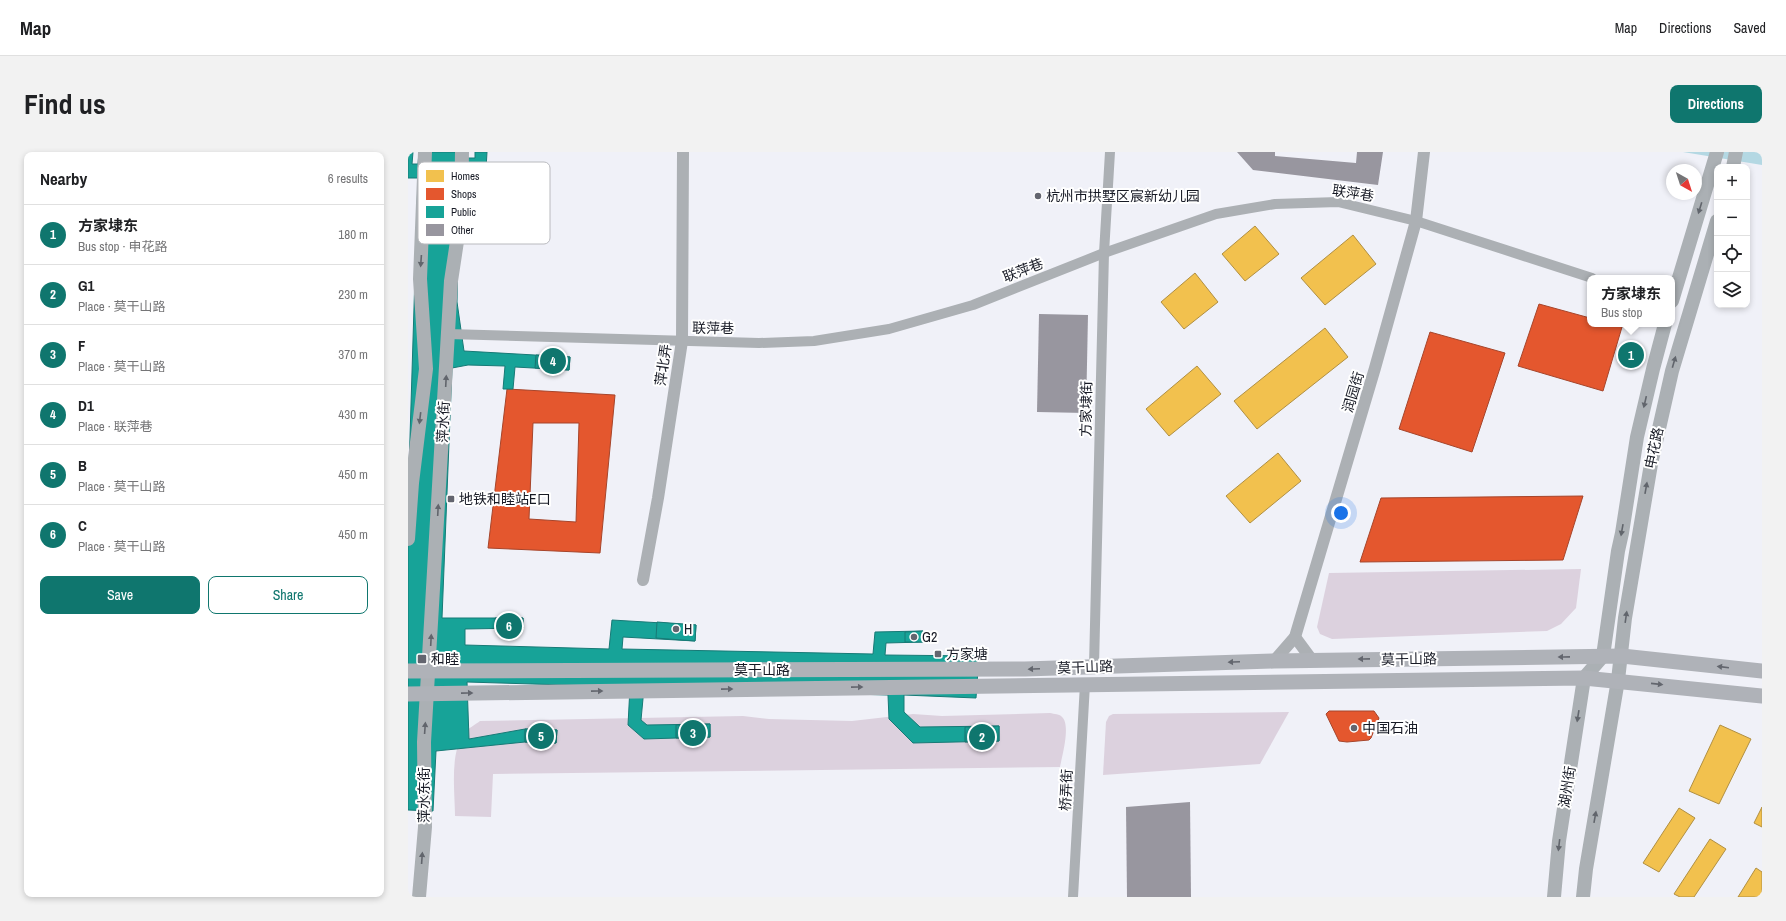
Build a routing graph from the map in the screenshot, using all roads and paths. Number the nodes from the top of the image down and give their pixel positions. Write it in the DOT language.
graph roads {
  1 [pos="425,152"];
  2 [pos="462,152"];
  3 [pos="684,152"];
  4 [pos="1110,152"];
  5 [pos="1424,152"];
  6 [pos="1717,152"];
  7 [pos="1736,152"];
  8 [pos="425,162"];
  9 [pos="462,162"];
  10 [pos="1734,164"];
  11 [pos="1416,221"];
  12 [pos="1714,231"];
  13 [pos="421,244"];
  14 [pos="457,244"];
  15 [pos="1104,253"];
  16 [pos="1587,276"];
  17 [pos="1675,291"];
  18 [pos="1665,327"];
  19 [pos="448,334"];
  20 [pos="682,341"];
  21 [pos="408,539"];
  22 [pos="643,580"];
  23 [pos="1295,637"];
  24 [pos="1603,656"];
  25 [pos="1622,656"];
  26 [pos="1312,660"];
  27 [pos="1274,661"];
  28 [pos="1094,666"];
  29 [pos="408,671"];
  30 [pos="429,671"];
  31 [pos="1762,672"];
  32 [pos="1584,678"];
  33 [pos="1618,680"];
  34 [pos="1085,684"];
  35 [pos="428,693"];
  36 [pos="408,694"];
  37 [pos="1762,696"];
  38 [pos="419,897"];
  39 [pos="1073,897"];
  40 [pos="1554,897"];
  41 [pos="1582,897"];
  1 -- 8 [label="main road, 萍水街, one-way"];
  2 -- 9 [label="main road, 萍水街"];
  3 -- 20 [label="street, 萍北弄"];
  4 -- 15 [label="street, 方家埭街"];
  5 -- 11 [label="street, 润园街"];
  6 -- 17 [label="main road, one-way"];
  7 -- 10 [label="main road"];
  11 -- 15 [label="street, 联萍巷"];
  11 -- 16 [label="street, 联萍巷"];
  11 -- 23 [label="street, 润园街"];
  25 -- 12 [label="main road, 申花路, one-way"];
  13 -- 21 [label="main road, 萍水街, one-way"];
  14 -- 19 [label="main road, 萍水街"];
  15 -- 20 [label="street, 联萍巷"];
  15 -- 28 [label="street, 方家埭街"];
  18 -- 24 [label="main road, 申花路, one-way"];
  19 -- 20 [label="street, 联萍巷"];
  30 -- 19 [label="main road, 萍水街, one-way"];
  20 -- 22 [label="street, 萍北弄"];
  23 -- 26 [label="street"];
  23 -- 27 [label="street, 润园街"];
  24 -- 25 [label="main road, 莫干山路"];
  24 -- 26 [label="main road, 莫干山路, one-way"];
  24 -- 32 [label="main road"];
  31 -- 25 [label="main road, 莫干山路, one-way"];
  25 -- 33 [label="main road, 申花路"];
  26 -- 27 [label="main road, 莫干山路"];
  27 -- 28 [label="main road, 莫干山路, one-way"];
  28 -- 30 [label="main road, 莫干山路, one-way"];
  29 -- 30 [label="main road, 莫干山路"];
  30 -- 35 [label="main road, 萍水街"];
  32 -- 33 [label="main road, 莫干山路"];
  32 -- 34 [label="main road, 莫干山路"];
  32 -- 40 [label="main road, 湖州街, one-way"];
  33 -- 37 [label="main road, 莫干山路, one-way"];
  41 -- 33 [label="main road, one-way"];
  35 -- 34 [label="main road, 莫干山路, one-way"];
  34 -- 39 [label="street, 桥弄街"];
  35 -- 36 [label="main road, 莫干山路"];
  38 -- 35 [label="main road, 萍水东街, one-way"];
}
